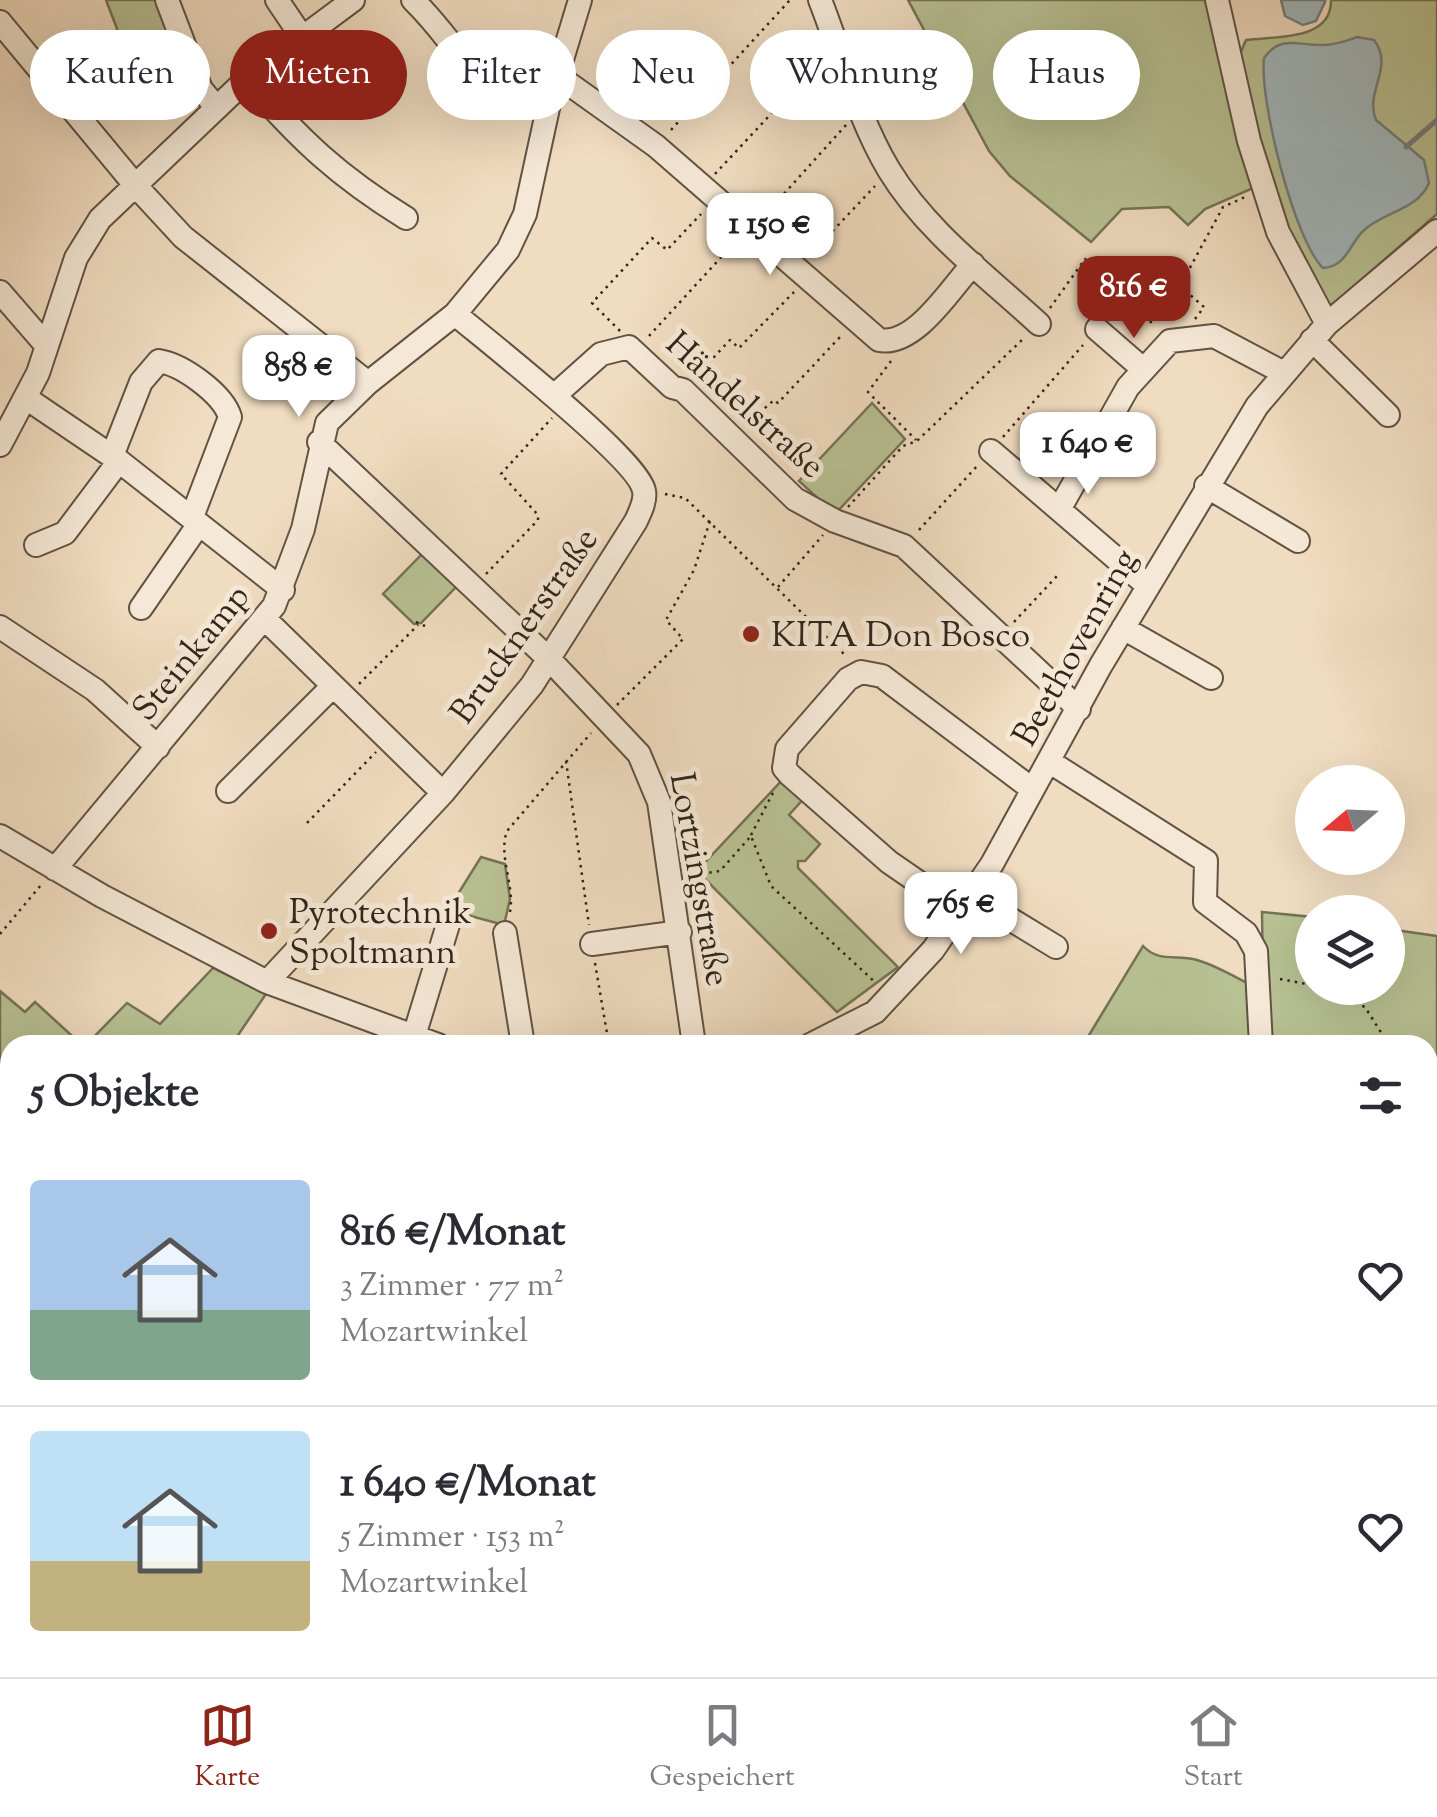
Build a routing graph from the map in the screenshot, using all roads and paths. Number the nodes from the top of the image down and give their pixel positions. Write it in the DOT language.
graph roads {
  1 [pos="167,0"];
  2 [pos="278,0"];
  3 [pos="353,0"];
  4 [pos="413,0"];
  5 [pos="580,0"];
  6 [pos="790,0"];
  7 [pos="820,0"];
  8 [pos="1217,0"];
  9 [pos="0,22"];
  10 [pos="297,30"];
  11 [pos="312,30"];
  12 [pos="439,30"];
  13 [pos="571,30"];
  14 [pos="831,30"];
  15 [pos="576,89"];
  16 [pos="230,95"];
  17 [pos="216,108"];
  18 [pos="285,120"];
  19 [pos="546,120"];
  20 [pos="770,120"];
  21 [pos="851,120"];
  22 [pos="865,120"];
  23 [pos="656,146"];
  24 [pos="889,170"];
  25 [pos="134,186"];
  26 [pos="1264,188"];
  27 [pos="709,192"];
  28 [pos="406,218"];
  29 [pos="751,227"];
  30 [pos="1437,231"];
  31 [pos="973,264"];
  32 [pos="804,272"];
  33 [pos="0,292"];
  34 [pos="454,314"];
  35 [pos="854,320"];
  36 [pos="1039,324"];
  37 [pos="1097,329"];
  38 [pos="1320,332"];
  39 [pos="1176,338"];
  40 [pos="890,342"];
  41 [pos="46,344"];
  42 [pos="632,349"];
  43 [pos="1144,369"];
  44 [pos="1284,373"];
  45 [pos="368,382"];
  46 [pos="683,390"];
  47 [pos="26,398"];
  48 [pos="559,401"];
  49 [pos="1388,415"];
  50 [pos="732,438"];
  51 [pos="917,441"];
  52 [pos="319,442"];
  53 [pos="0,445"];
  54 [pos="991,451"];
  55 [pos="115,459"];
  56 [pos="1206,486"];
  57 [pos="644,491"];
  58 [pos="1060,508"];
  59 [pos="195,521"];
  60 [pos="710,521"];
  61 [pos="835,521"];
  62 [pos="1298,540"];
  63 [pos="36,545"];
  64 [pos="1057,576"];
  65 [pos="1148,586"];
  66 [pos="472,588"];
  67 [pos="778,588"];
  68 [pos="283,590"];
  69 [pos="141,608"];
  70 [pos="265,619"];
  71 [pos="424,626"];
  72 [pos="0,628"];
  73 [pos="1123,628"];
  74 [pos="1002,634"];
  75 [pos="550,660"];
  76 [pos="861,672"];
  77 [pos="1211,678"];
  78 [pos="338,692"];
  79 [pos="1078,709"];
  80 [pos="606,716"];
  81 [pos="387,740"];
  82 [pos="158,747"];
  83 [pos="566,761"];
  84 [pos="1050,762"];
  85 [pos="790,775"];
  86 [pos="1032,789"];
  87 [pos="228,791"];
  88 [pos="443,793"];
  89 [pos="307,823"];
  90 [pos="0,836"];
  91 [pos="750,836"];
  92 [pos="56,869"];
  93 [pos="672,878"];
  94 [pos="966,903"];
  95 [pos="450,918"];
  96 [pos="680,932"];
  97 [pos="505,933"];
  98 [pos="0,934"];
  99 [pos="592,944"];
  100 [pos="1056,947"];
  101 [pos="1260,976"];
  102 [pos="267,982"];
  103 [pos="1295,982"];
  104 [pos="892,998"];
  105 [pos="1358,1005"];
  106 [pos="411,1035"];
  107 [pos="414,1035"];
  108 [pos="521,1035"];
  109 [pos="608,1035"];
  110 [pos="693,1035"];
  111 [pos="831,1035"];
  112 [pos="1262,1035"];
  113 [pos="1383,1035"];
  1 -- 17 [label="street"];
  2 -- 10 [label="street"];
  3 -- 11 [label="street"];
  4 -- 12 [label="street"];
  5 -- 13 [label="street, Steinkamp"];
  6 -- 23 [label="path"];
  7 -- 14 [label="street"];
  8 -- 26 [label="street"];
  9 -- 25 [label="street"];
  15 -- 23 [label="street"];
  16 -- 17 [label="street"];
  17 -- 25 [label="street"];
  18 -- 28 [label="street"];
  19 -- 34 [label="street, Steinkamp"];
  20 -- 27 [label="path"];
  21 -- 29 [label="path"];
  22 -- 24 [label="street"];
  23 -- 27 [label="street"];
  24 -- 31 [label="street"];
  24 -- 32 [label="path"];
  25 -- 41 [label="street"];
  25 -- 45 [label="street"];
  26 -- 38 [label="street"];
  26 -- 39 [label="path"];
  27 -- 29 [label="street"];
  27 -- 42 [label="path"];
  29 -- 32 [label="street"];
  29 -- 42 [label="path"];
  30 -- 38 [label="street, Beethovenring"];
  31 -- 36 [label="street"];
  31 -- 40 [label="street"];
  32 -- 35 [label="street"];
  32 -- 46 [label="path"];
  33 -- 41 [label="street"];
  34 -- 45 [label="street, Steinkamp"];
  34 -- 48 [label="street"];
  35 -- 40 [label="street"];
  35 -- 50 [label="path"];
  36 -- 39 [label="path"];
  36 -- 51 [label="path"];
  37 -- 43 [label="street"];
  38 -- 44 [label="street, Beethovenring"];
  38 -- 49 [label="street"];
  39 -- 43 [label="street"];
  39 -- 44 [label="street"];
  40 -- 51 [label="path"];
  41 -- 47 [label="street"];
  42 -- 46 [label="street, Händelstraße"];
  42 -- 48 [label="street, Händelstraße"];
  43 -- 58 [label="street"];
  44 -- 56 [label="street, Beethovenring"];
  45 -- 52 [label="street, Steinkamp"];
  46 -- 50 [label="street, Händelstraße"];
  47 -- 53 [label="street"];
  47 -- 55 [label="street"];
  48 -- 57 [label="street"];
  48 -- 66 [label="path"];
  50 -- 61 [label="street, Händelstraße"];
  51 -- 61 [label="path"];
  52 -- 66 [label="street, Lortzingstraße"];
  52 -- 68 [label="street, Steinkamp"];
  54 -- 58 [label="street"];
  55 -- 59 [label="street"];
  55 -- 59 [label="street"];
  55 -- 63 [label="street"];
  56 -- 62 [label="street"];
  56 -- 65 [label="street, Beethovenring"];
  57 -- 60 [label="path"];
  57 -- 75 [label="street, Brucknerstraße"];
  58 -- 65 [label="street"];
  59 -- 68 [label="street"];
  59 -- 69 [label="street"];
  60 -- 67 [label="path"];
  60 -- 80 [label="path"];
  61 -- 67 [label="path"];
  61 -- 74 [label="street, Händelstraße"];
  64 -- 74 [label="path"];
  65 -- 73 [label="street, Beethovenring"];
  66 -- 75 [label="street, Lortzingstraße"];
  67 -- 76 [label="path"];
  68 -- 70 [label="street, Steinkamp"];
  70 -- 78 [label="street"];
  70 -- 82 [label="street, Steinkamp"];
  71 -- 78 [label="path"];
  72 -- 82 [label="street"];
  73 -- 77 [label="street"];
  73 -- 79 [label="street, Beethovenring"];
  74 -- 79 [label="street, Händelstraße"];
  75 -- 80 [label="street, Lortzingstraße"];
  75 -- 88 [label="street, Brucknerstraße"];
  76 -- 85 [label="street"];
  76 -- 86 [label="street"];
  78 -- 81 [label="street"];
  78 -- 87 [label="street"];
  79 -- 84 [label="street, Beethovenring"];
  80 -- 83 [label="path"];
  80 -- 93 [label="street, Lortzingstraße"];
  81 -- 88 [label="street"];
  81 -- 89 [label="path"];
  82 -- 92 [label="street, Steinkamp"];
  83 -- 97 [label="path"];
  83 -- 99 [label="path"];
  84 -- 86 [label="street, Beethovenring"];
  84 -- 101 [label="street"];
  85 -- 91 [label="path"];
  85 -- 94 [label="street"];
  86 -- 94 [label="street, Beethovenring"];
  88 -- 102 [label="street, Brucknerstraße"];
  90 -- 92 [label="street"];
  91 -- 93 [label="path"];
  91 -- 104 [label="path"];
  92 -- 98 [label="path"];
  92 -- 102 [label="street"];
  93 -- 96 [label="street, Lortzingstraße"];
  94 -- 100 [label="street"];
  94 -- 104 [label="street, Beethovenring"];
  95 -- 107 [label="street"];
  96 -- 99 [label="street"];
  96 -- 110 [label="street, Lortzingstraße"];
  97 -- 108 [label="street"];
  99 -- 109 [label="path"];
  101 -- 103 [label="path"];
  101 -- 112 [label="street"];
  102 -- 106 [label="street"];
  104 -- 111 [label="street, Beethovenring"];
  105 -- 113 [label="path"];
}
